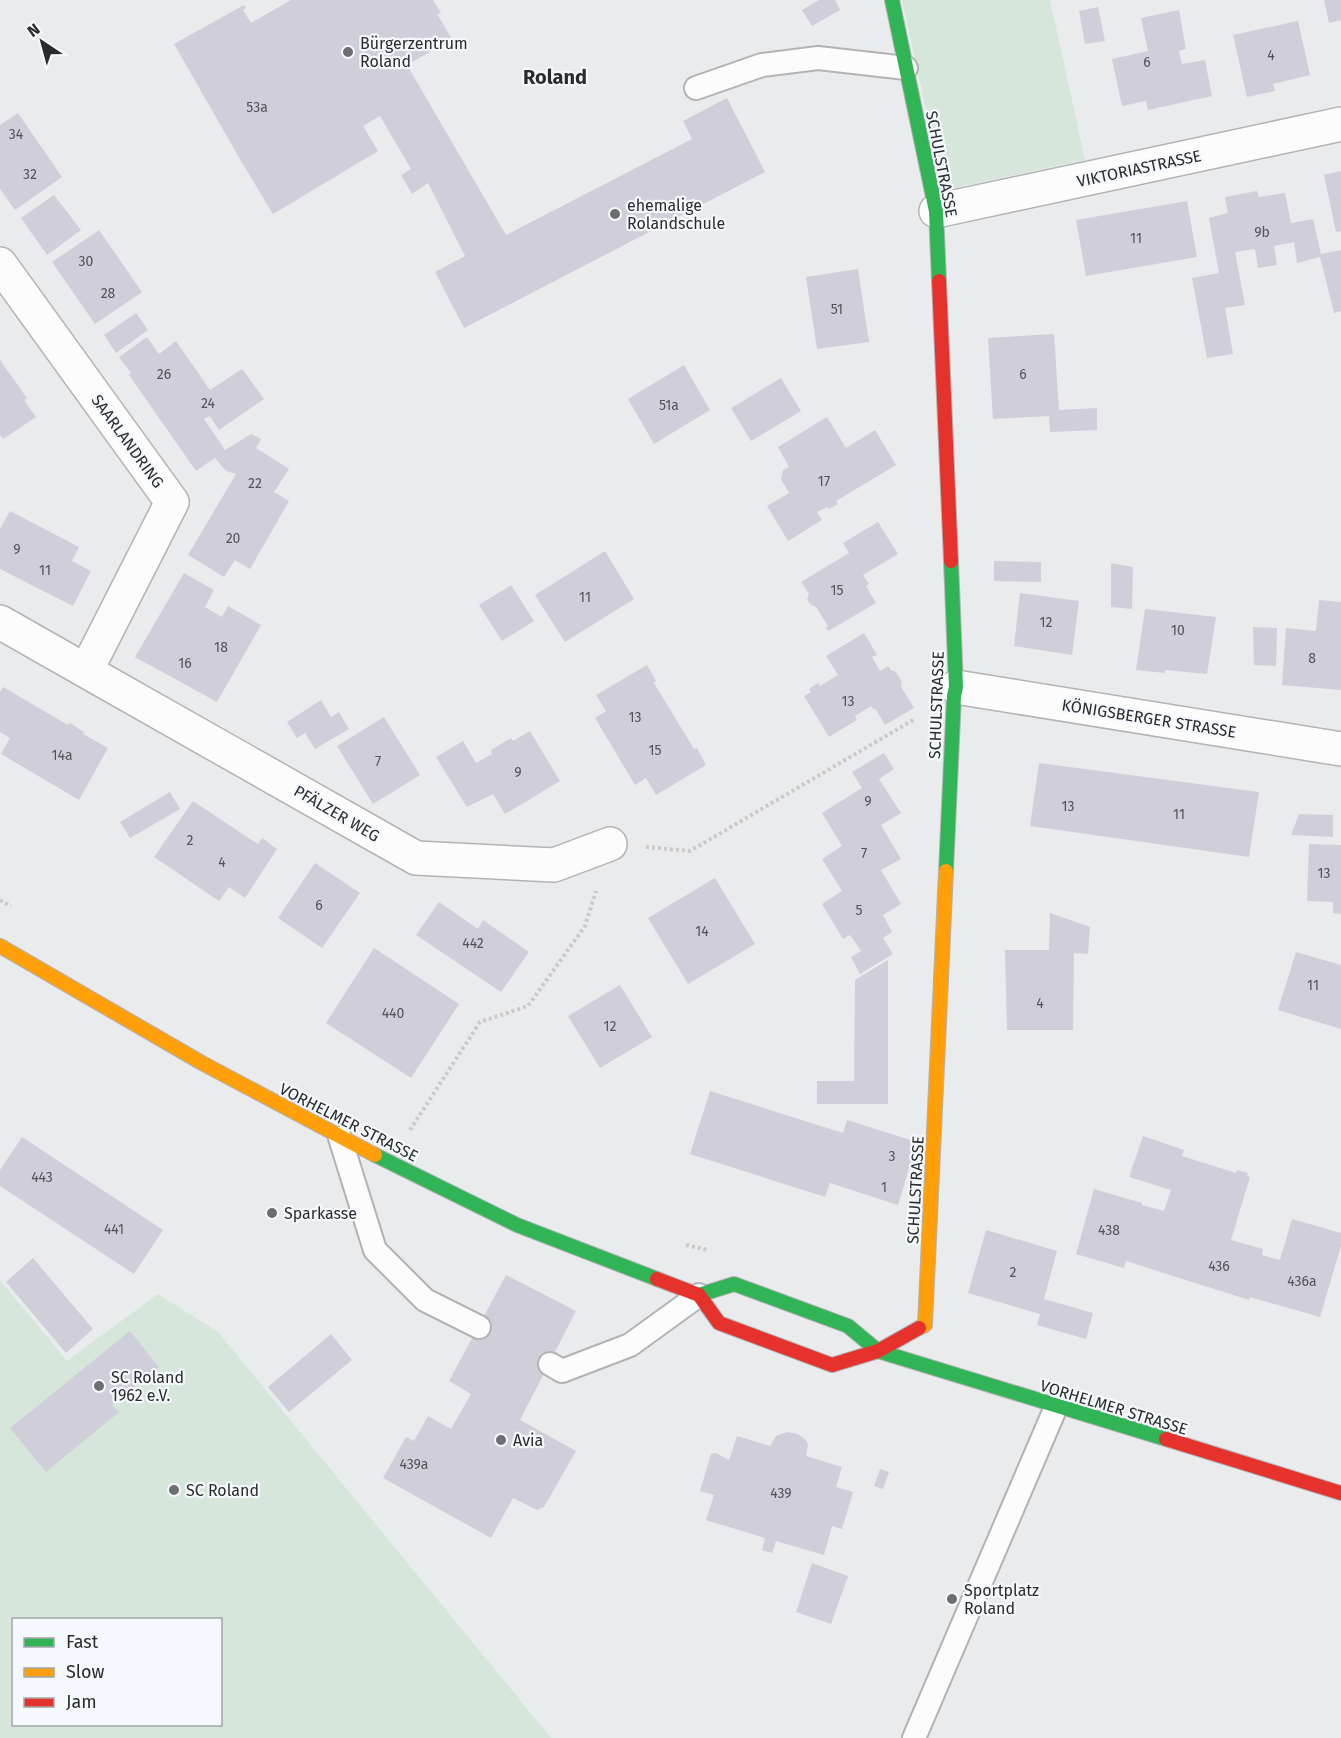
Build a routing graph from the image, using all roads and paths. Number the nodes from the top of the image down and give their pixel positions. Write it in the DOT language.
graph roads {
  1 [pos="892,0"];
  2 [pos="906,68"];
  3 [pos="696,88"];
  4 [pos="1341,124"];
  5 [pos="936,212"];
  6 [pos="0,264"];
  7 [pos="0,622"];
  8 [pos="86,671"];
  9 [pos="955,691"];
  10 [pos="1341,749"];
  11 [pos="610,844"];
  12 [pos="0,900"];
  13 [pos="20,912"];
  14 [pos="0,946"];
  15 [pos="400,1126"];
  16 [pos="410,1131"];
  17 [pos="420,1136"];
  18 [pos="340,1138"];
  19 [pos="390,1162"];
  20 [pos="683,1244"];
  21 [pos="714,1251"];
  22 [pos="699,1295"];
  23 [pos="479,1328"];
  24 [pos="878,1351"];
  25 [pos="550,1364"];
  26 [pos="1056,1407"];
  27 [pos="1341,1493"];
  28 [pos="914,1738"];
  1 -- 2 [label="main road, SCHULSTRASSE"];
  2 -- 3 [label="lane"];
  2 -- 5 [label="main road, SCHULSTRASSE"];
  4 -- 5 [label="street, VIKTORIASTRASSE"];
  5 -- 9 [label="main road, SCHULSTRASSE"];
  6 -- 8 [label="street, SAARLANDRING"];
  7 -- 8 [label="street"];
  8 -- 11 [label="street, PFÄLZER WEG"];
  9 -- 10 [label="street, KÖNIGSBERGER STRASSE"];
  9 -- 11 [label="path"];
  9 -- 24 [label="main road, SCHULSTRASSE"];
  11 -- 16 [label="path"];
  12 -- 13 [label="path"];
  14 -- 18 [label="main road, VORHELMER STRASSE"];
  15 -- 16 [label="path"];
  16 -- 17 [label="path"];
  16 -- 19 [label="path"];
  18 -- 19 [label="main road, VORHELMER STRASSE"];
  18 -- 23 [label="lane"];
  19 -- 22 [label="main road, VORHELMER STRASSE"];
  20 -- 21 [label="path"];
  22 -- 24 [label="main road, VORHELMER STRASSE"];
  22 -- 24 [label="main road"];
  22 -- 25 [label="lane"];
  24 -- 26 [label="main road, VORHELMER STRASSE"];
  26 -- 27 [label="main road, VORHELMER STRASSE"];
  26 -- 28 [label="lane"];
}
